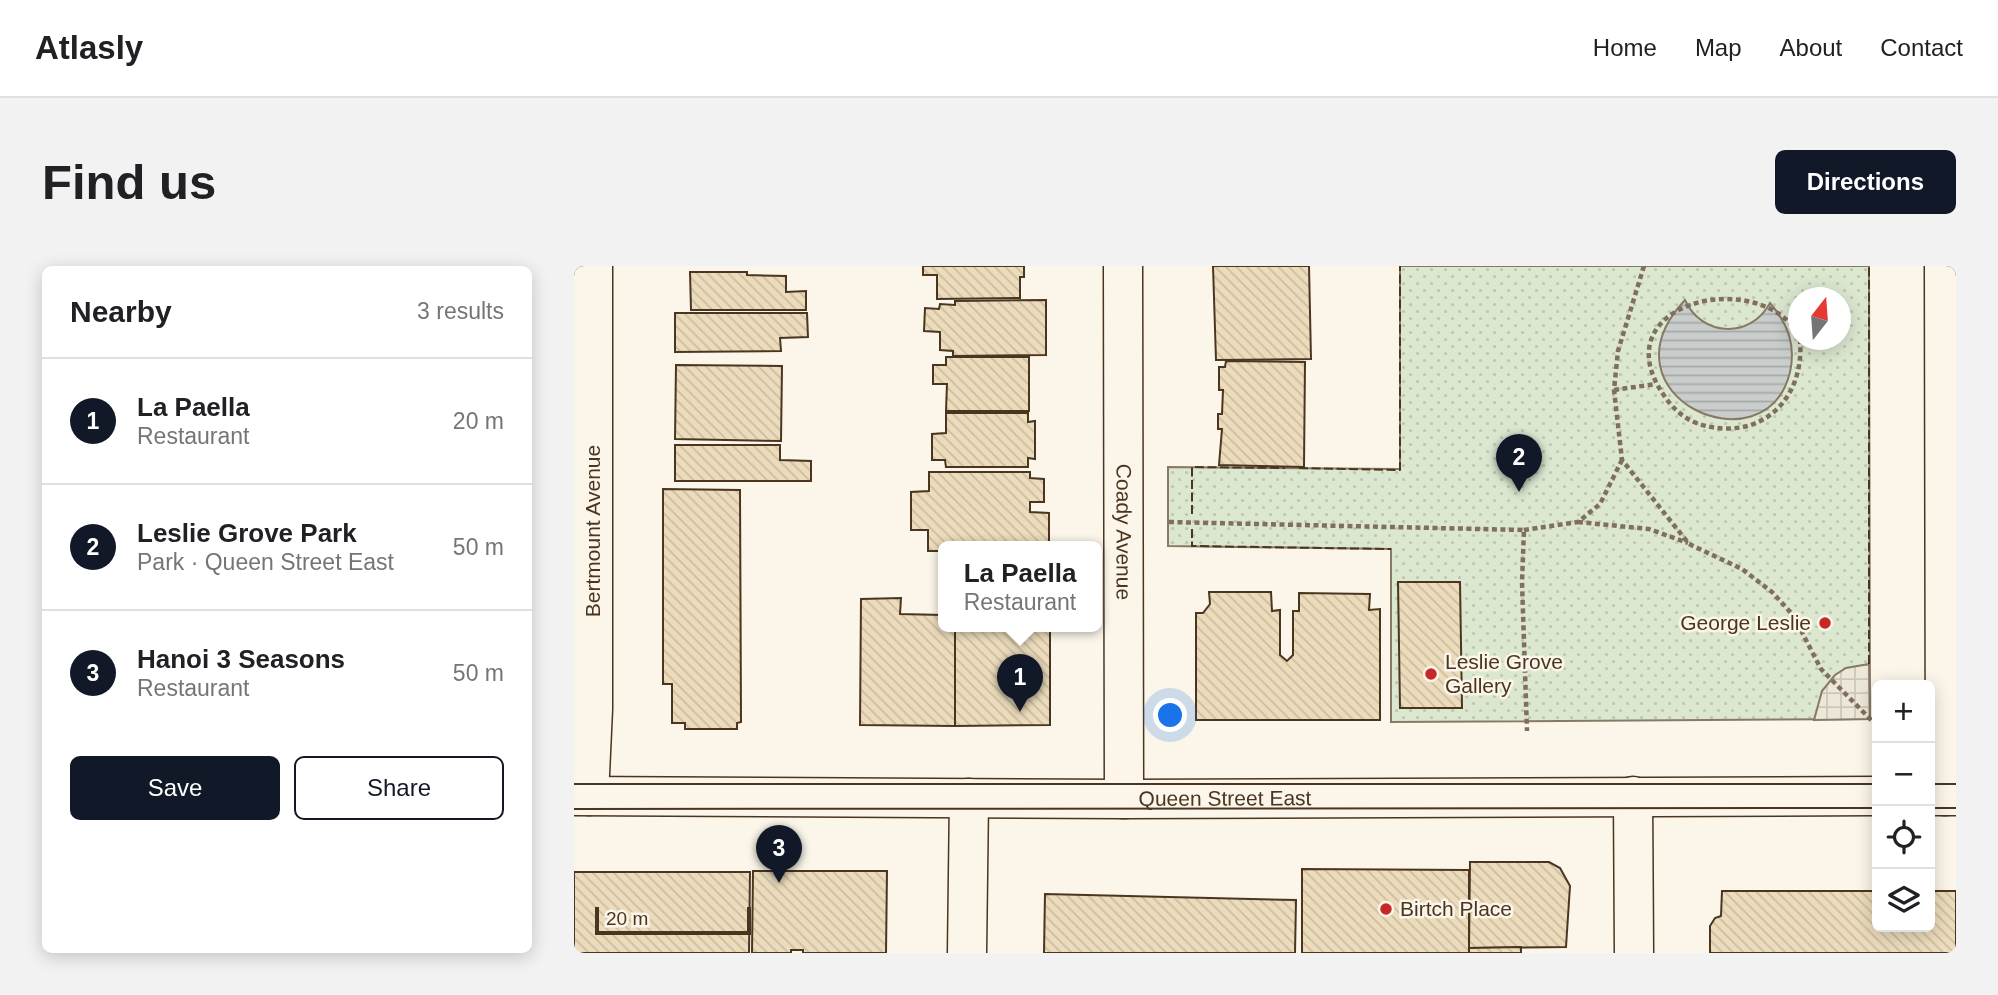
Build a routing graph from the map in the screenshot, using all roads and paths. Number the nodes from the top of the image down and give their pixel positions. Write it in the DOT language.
graph roads {
  1 [pos="593,266"];
  2 [pos="1123,266"];
  3 [pos="1644,266"];
  4 [pos="1944,266"];
  5 [pos="1663,309"];
  6 [pos="1801,350"];
  7 [pos="1656,384"];
  8 [pos="1614,390"];
  9 [pos="1622,460"];
  10 [pos="1161,522"];
  11 [pos="1578,522"];
  12 [pos="1524,530"];
  13 [pos="1689,544"];
  14 [pos="1872,721"];
  15 [pos="1527,731"];
  16 [pos="582,796"];
  17 [pos="1633,796"];
  18 [pos="1872,796"];
  19 [pos="1944,796"];
  20 [pos="969,798"];
  21 [pos="1124,799"];
  22 [pos="967,953"];
  23 [pos="1634,953"];
  1 -- 16 [label="street, Bertmount Avenue"];
  2 -- 21 [label="street, Coady Avenue"];
  3 -- 8 [label="path"];
  4 -- 19 [label="street"];
  5 -- 7 [label="path"];
  6 -- 7 [label="path"];
  7 -- 8 [label="path"];
  8 -- 9 [label="path"];
  9 -- 11 [label="path"];
  9 -- 13 [label="path"];
  10 -- 12 [label="path"];
  11 -- 12 [label="path"];
  11 -- 13 [label="path"];
  12 -- 15 [label="path"];
  13 -- 14 [label="path"];
  16 -- 20 [label="street, Queen Street East"];
  17 -- 18 [label="street, Queen Street East"];
  17 -- 21 [label="street, Queen Street East"];
  17 -- 23 [label="street"];
  20 -- 21 [label="street, Queen Street East"];
  20 -- 22 [label="street"];
}
